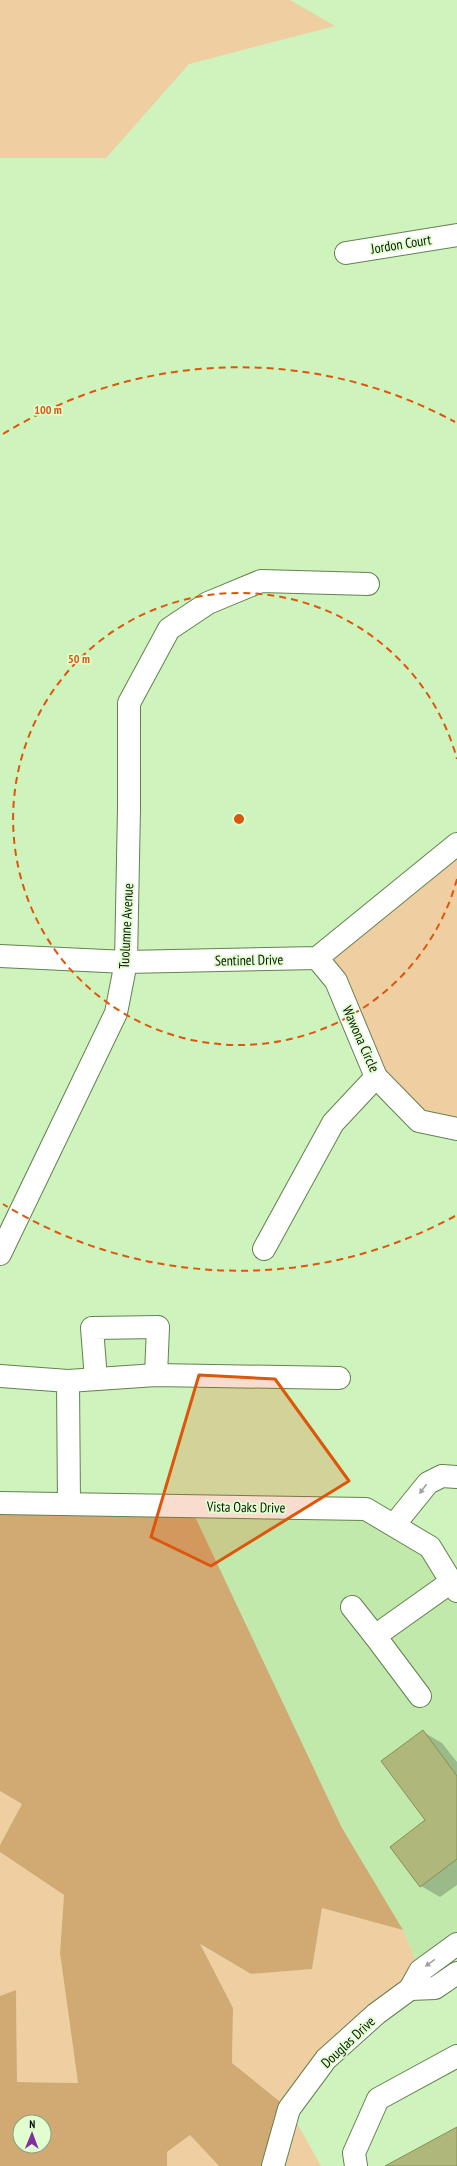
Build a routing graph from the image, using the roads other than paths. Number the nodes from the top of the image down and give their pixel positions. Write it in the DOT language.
graph roads {
  1 [pos="457,235"];
  2 [pos="346,253"];
  3 [pos="368,584"];
  4 [pos="457,844"];
  5 [pos="0,956"];
  6 [pos="317,958"];
  7 [pos="126,962"];
  8 [pos="376,1076"];
  9 [pos="457,1128"];
  10 [pos="264,1249"];
  11 [pos="0,1254"];
  12 [pos="156,1375"];
  13 [pos="0,1376"];
  14 [pos="339,1378"];
  15 [pos="96,1379"];
  16 [pos="68,1381"];
  17 [pos="457,1477"];
  18 [pos="0,1503"];
  19 [pos="69,1504"];
  20 [pos="394,1525"];
  21 [pos="454,1586"];
  22 [pos="352,1607"];
  23 [pos="375,1636"];
  24 [pos="420,1696"];
  25 [pos="457,1944"];
  26 [pos="457,1973"];
  27 [pos="410,1989"];
  28 [pos="457,2056"];
  29 [pos="273,2166"];
  30 [pos="356,2166"];
  1 -- 2 [label="street, Jordon Court"];
  3 -- 7 [label="street, Tuolumne Avenue"];
  4 -- 6 [label="street"];
  5 -- 7 [label="street, Sentinel Drive"];
  6 -- 7 [label="street, Sentinel Drive"];
  6 -- 8 [label="street, Wawona Circle"];
  7 -- 11 [label="street, Tuolumne Avenue"];
  8 -- 9 [label="street, Wawona Circle"];
  8 -- 10 [label="street"];
  12 -- 14 [label="street"];
  12 -- 15 [label="street"];
  12 -- 15 [label="street"];
  13 -- 16 [label="street"];
  15 -- 16 [label="street"];
  16 -- 19 [label="street"];
  17 -- 20 [label="street, one-way"];
  18 -- 19 [label="street, Vista Oaks Drive"];
  19 -- 20 [label="street, Vista Oaks Drive"];
  20 -- 21 [label="street, Vista Oaks Drive"];
  21 -- 23 [label="street"];
  22 -- 23 [label="street"];
  23 -- 24 [label="street"];
  25 -- 27 [label="street, Douglas Drive, one-way"];
  26 -- 27 [label="street"];
  27 -- 29 [label="street, Douglas Drive"];
  28 -- 30 [label="street"];
}
